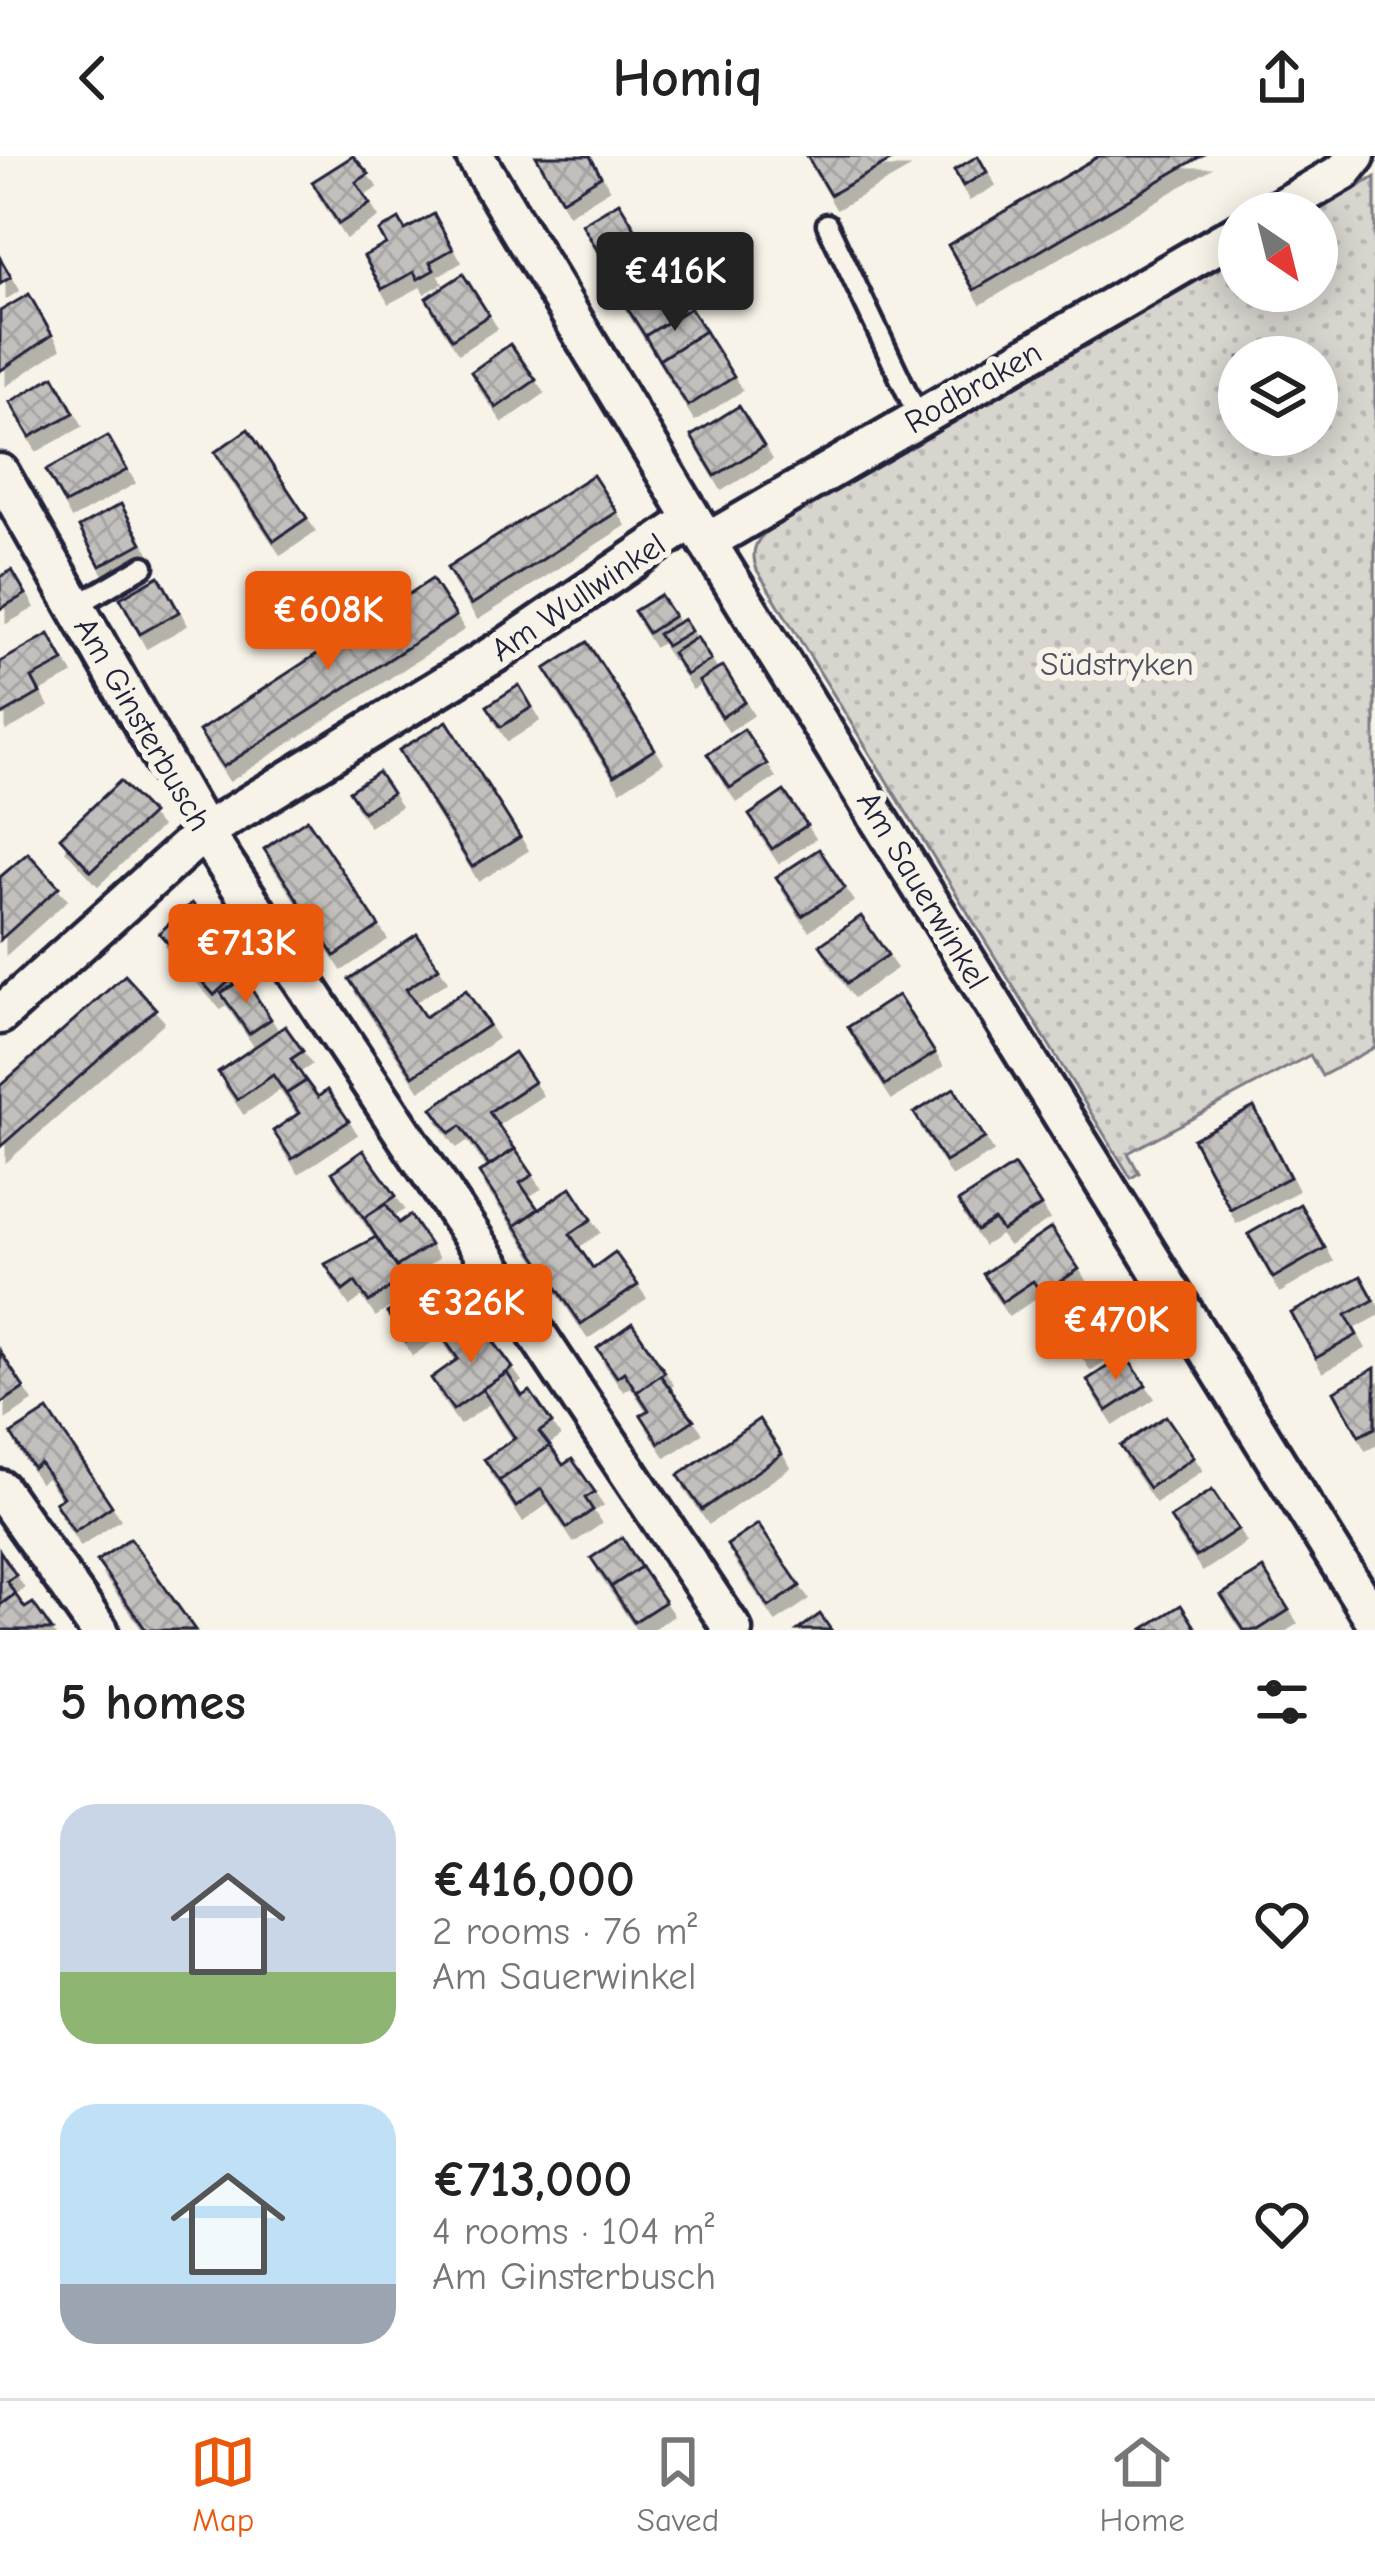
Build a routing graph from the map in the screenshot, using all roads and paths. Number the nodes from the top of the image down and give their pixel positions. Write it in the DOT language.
graph roads {
  1 [pos="475,156"];
  2 [pos="1356,156"];
  3 [pos="1308,192"];
  4 [pos="827,224"];
  5 [pos="1218,244"];
  6 [pos="920,418"];
  7 [pos="0,473"];
  8 [pos="700,530"];
  9 [pos="144,566"];
  10 [pos="76,606"];
  11 [pos="204,832"];
  12 [pos="0,1015"];
  13 [pos="0,1490"];
  14 [pos="1369,1622"];
  15 [pos="99,1630"];
  16 [pos="733,1630"];
  1 -- 8 [label="street, Am Sauerwinkel"];
  2 -- 3 [label="street"];
  4 -- 6 [label="lane"];
  5 -- 6 [label="street, Rodbraken"];
  6 -- 8 [label="street, Rodbraken"];
  7 -- 10 [label="street, Am Ginsterbusch"];
  8 -- 11 [label="street, Am Wullwinkel"];
  8 -- 14 [label="street, Am Sauerwinkel"];
  9 -- 10 [label="lane"];
  10 -- 11 [label="street, Am Ginsterbusch"];
  11 -- 12 [label="street, Am Wullwinkel"];
  11 -- 16 [label="street, Am Ginsterbusch"];
  13 -- 15 [label="street"];
}
